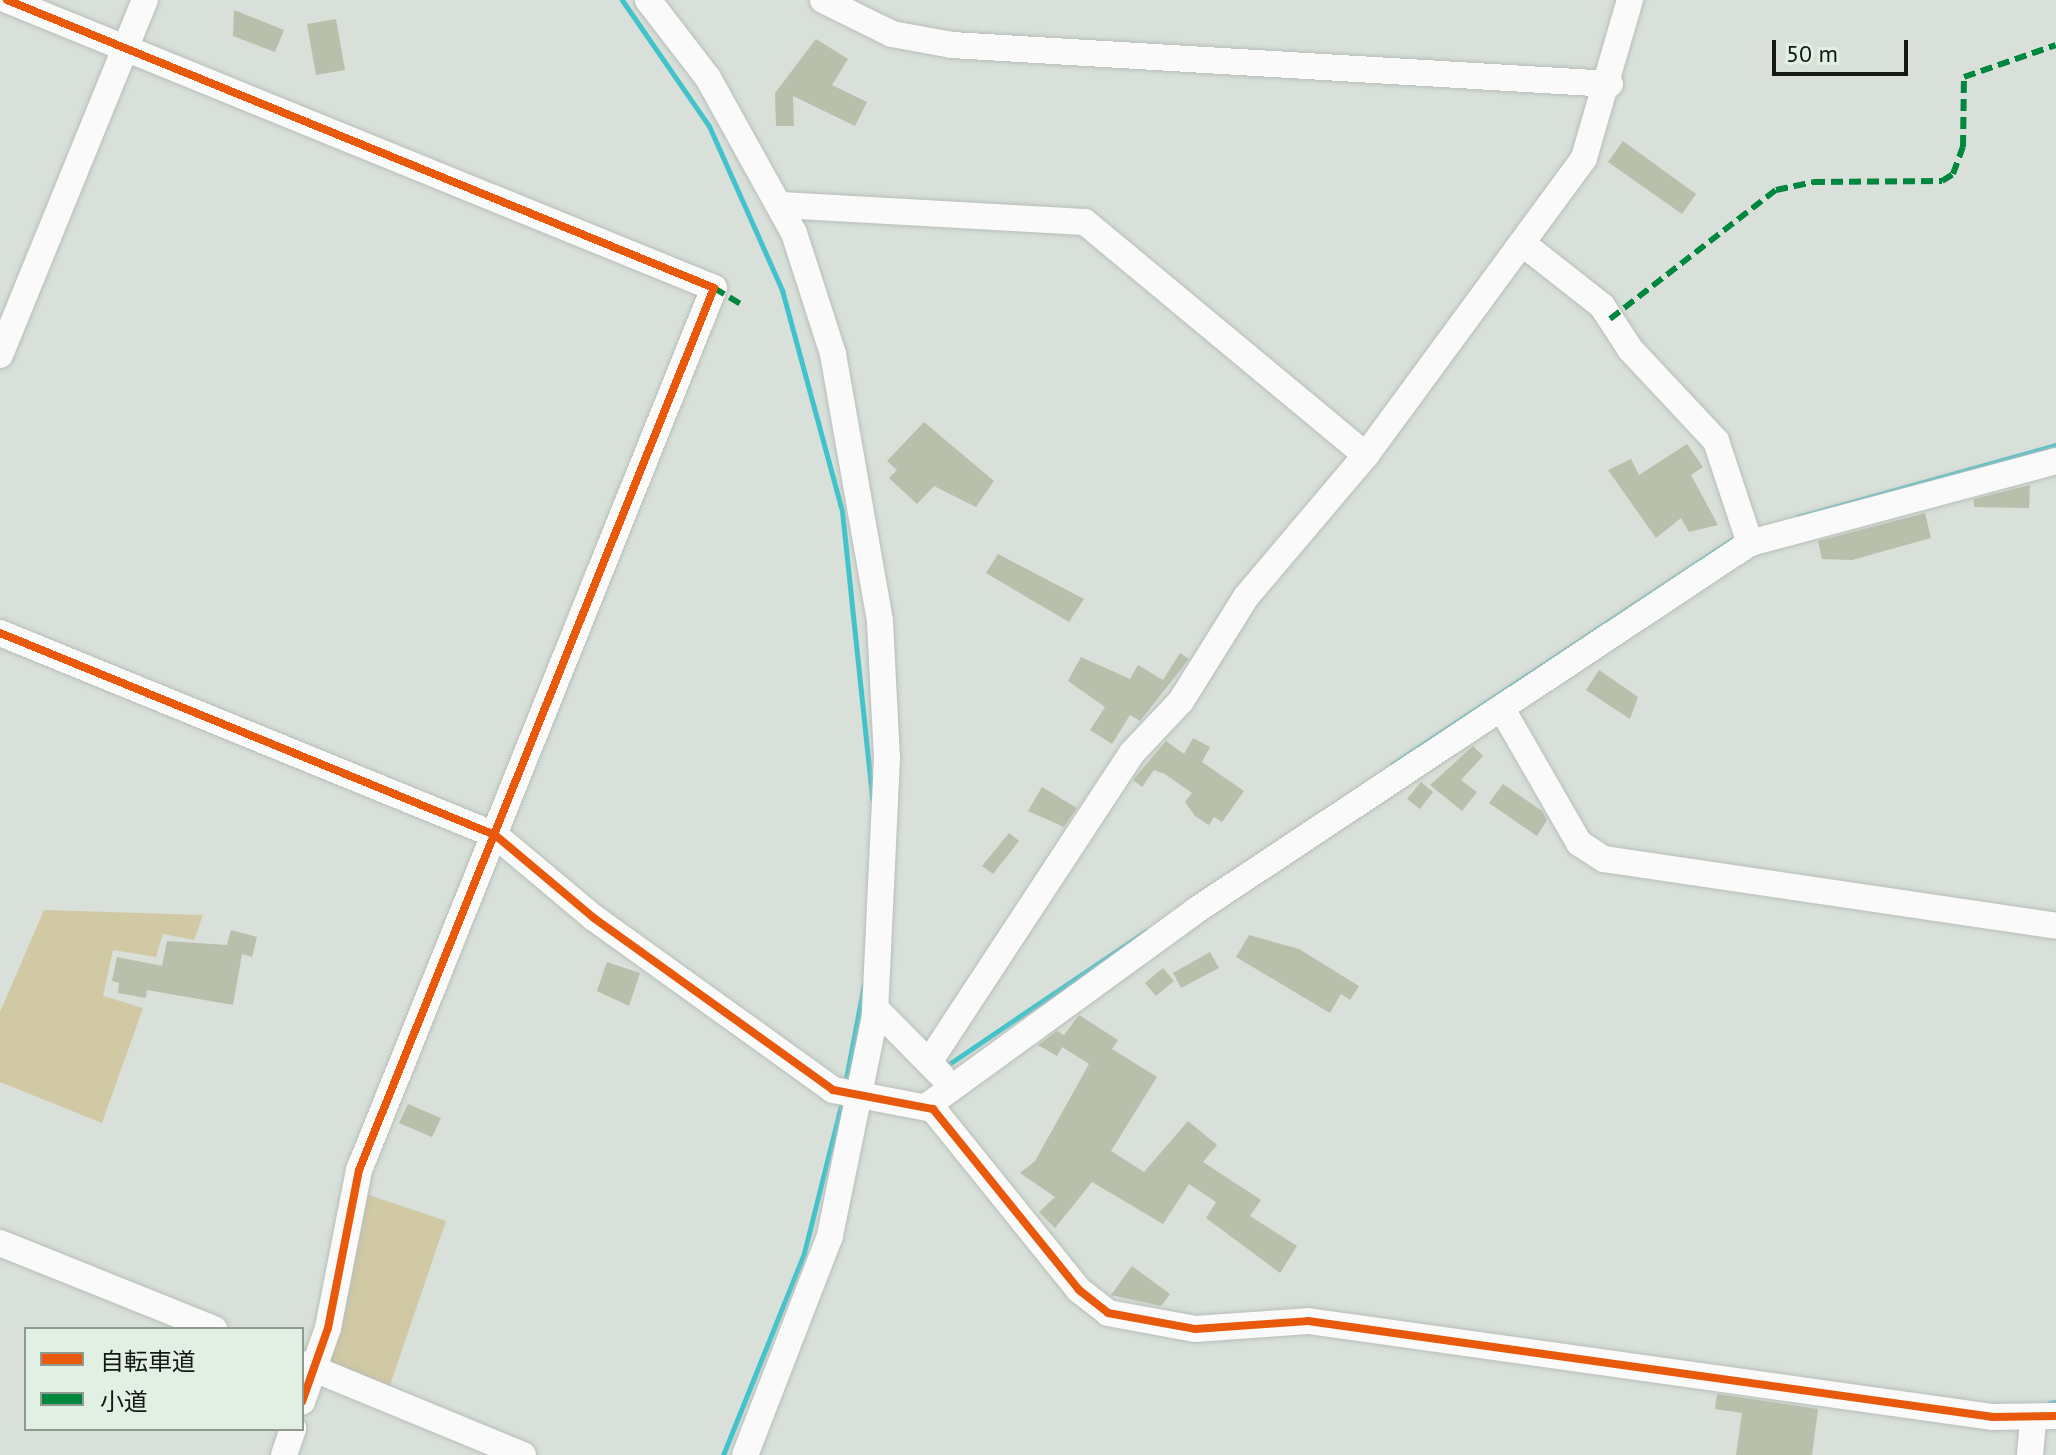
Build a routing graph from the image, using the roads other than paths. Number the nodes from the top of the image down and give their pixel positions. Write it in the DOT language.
graph roads {
  1 [pos="7,0"];
  2 [pos="145,0"];
  3 [pos="648,0"];
  4 [pos="823,0"];
  5 [pos="1630,0"];
  6 [pos="126,48"];
  7 [pos="1610,84"];
  8 [pos="781,205"];
  9 [pos="1522,243"];
  10 [pos="0,355"];
  11 [pos="1366,455"];
  12 [pos="2056,461"];
  13 [pos="1750,543"];
  14 [pos="0,633"];
  15 [pos="1502,709"];
  16 [pos="495,835"];
  17 [pos="2056,926"];
  18 [pos="876,1009"];
  19 [pos="929,1062"];
  20 [pos="949,1084"];
  21 [pos="848,1095"];
  22 [pos="927,1106"];
  23 [pos="0,1243"];
  24 [pos="209,1327"];
  25 [pos="308,1367"];
  26 [pos="304,1390"];
  27 [pos="292,1431"];
  28 [pos="2040,1437"];
  29 [pos="284,1455"];
  30 [pos="523,1455"];
  31 [pos="745,1455"];
  1 -- 6 [label="street"];
  2 -- 6 [label="street"];
  3 -- 8 [label="street"];
  4 -- 7 [label="street"];
  5 -- 7 [label="street"];
  6 -- 10 [label="street"];
  6 -- 16 [label="street"];
  7 -- 9 [label="street"];
  8 -- 11 [label="street"];
  8 -- 18 [label="street"];
  9 -- 11 [label="street"];
  9 -- 13 [label="street"];
  11 -- 19 [label="street"];
  12 -- 13 [label="street"];
  13 -- 15 [label="street"];
  14 -- 16 [label="street"];
  15 -- 17 [label="street"];
  15 -- 20 [label="street"];
  16 -- 21 [label="street"];
  16 -- 25 [label="street"];
  18 -- 19 [label="street"];
  18 -- 21 [label="street"];
  19 -- 20 [label="street"];
  20 -- 22 [label="street"];
  21 -- 22 [label="street"];
  21 -- 31 [label="street"];
  22 -- 28 [label="street"];
  23 -- 24 [label="street"];
  25 -- 26 [label="street"];
  25 -- 30 [label="street"];
  27 -- 29 [label="street"];
}
